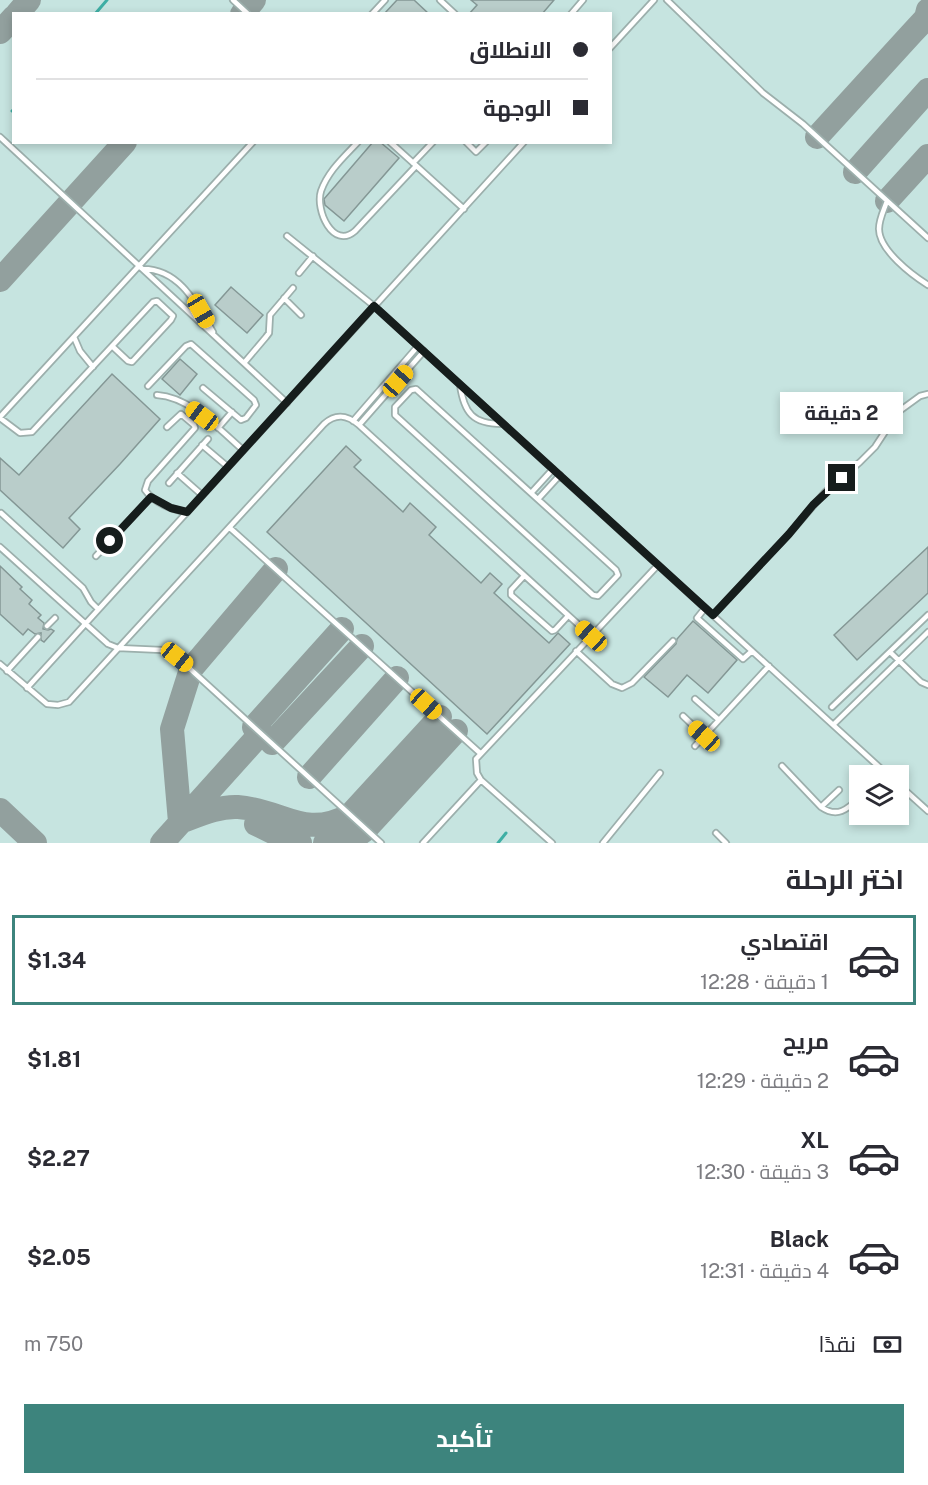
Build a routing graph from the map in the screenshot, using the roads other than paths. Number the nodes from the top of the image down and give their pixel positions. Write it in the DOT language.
graph roads {
  1 [pos="233,0"];
  2 [pos="385,0"];
  3 [pos="440,0"];
  4 [pos="583,0"];
  5 [pos="654,0"];
  6 [pos="668,0"];
  7 [pos="246,12"];
  8 [pos="374,12"];
  9 [pos="453,12"];
  10 [pos="572,12"];
  11 [pos="612,46"];
  12 [pos="0,137"];
  13 [pos="251,144"];
  14 [pos="356,144"];
  15 [pos="392,144"];
  16 [pos="431,144"];
  17 [pos="468,144"];
  18 [pos="484,144"];
  19 [pos="522,144"];
  20 [pos="415,165"];
  21 [pos="887,201"];
  22 [pos="464,209"];
  23 [pos="287,236"];
  24 [pos="928,238"];
  25 [pos="313,256"];
  26 [pos="140,268"];
  27 [pos="299,273"];
  28 [pos="928,285"];
  29 [pos="293,288"];
  30 [pos="284,298"];
  31 [pos="374,306"];
  32 [pos="301,315"];
  33 [pos="74,337"];
  34 [pos="216,337"];
  35 [pos="112,346"];
  36 [pos="418,346"];
  37 [pos="424,351"];
  38 [pos="244,363"];
  39 [pos="93,367"];
  40 [pos="460,385"];
  41 [pos="148,386"];
  42 [pos="203,388"];
  43 [pos="928,394"];
  44 [pos="157,395"];
  45 [pos="287,403"];
  46 [pos="231,412"];
  47 [pos="0,417"];
  48 [pos="353,421"];
  49 [pos="503,424"];
  50 [pos="359,425"];
  51 [pos="167,427"];
  52 [pos="218,428"];
  53 [pos="208,439"];
  54 [pos="202,445"];
  55 [pos="243,450"];
  56 [pos="228,467"];
  57 [pos="553,469"];
  58 [pos="177,473"];
  59 [pos="560,475"];
  60 [pos="169,483"];
  61 [pos="532,492"];
  62 [pos="202,495"];
  63 [pos="151,497"];
  64 [pos="538,498"];
  65 [pos="187,512"];
  66 [pos="1,513"];
  67 [pos="230,528"];
  68 [pos="0,548"];
  69 [pos="96,556"];
  70 [pos="658,565"];
  71 [pos="524,576"];
  72 [pos="705,608"];
  73 [pos="98,609"];
  74 [pos="713,615"];
  75 [pos="928,615"];
  76 [pos="568,616"];
  77 [pos="55,618"];
  78 [pos="84,624"];
  79 [pos="47,626"];
  80 [pos="928,632"];
  81 [pos="591,636"];
  82 [pos="38,637"];
  83 [pos="673,641"];
  84 [pos="118,648"];
  85 [pos="576,651"];
  86 [pos="752,651"];
  87 [pos="890,652"];
  88 [pos="899,660"];
  89 [pos="0,664"];
  90 [pos="769,666"];
  91 [pos="7,671"];
  92 [pos="928,684"];
  93 [pos="27,688"];
  94 [pos="695,699"];
  95 [pos="832,706"];
  96 [pos="683,716"];
  97 [pos="719,720"];
  98 [pos="833,725"];
  99 [pos="704,736"];
  100 [pos="695,746"];
  101 [pos="480,753"];
  102 [pos="875,765"];
  103 [pos="782,766"];
  104 [pos="660,773"];
  105 [pos="481,780"];
  106 [pos="839,790"];
  107 [pos="909,793"];
  108 [pos="820,807"];
  109 [pos="849,808"];
  110 [pos="927,808"];
  111 [pos="716,834"];
  112 [pos="381,843"];
  113 [pos="423,843"];
  114 [pos="552,843"];
  115 [pos="603,843"];
  116 [pos="726,843"];
  1 -- 7 [label="lane"];
  2 -- 8 [label="lane"];
  3 -- 9 [label="lane"];
  4 -- 10 [label="lane"];
  5 -- 11 [label="lane"];
  6 -- 21 [label="lane"];
  12 -- 26 [label="lane"];
  13 -- 26 [label="lane"];
  14 -- 20 [label="lane"];
  15 -- 20 [label="lane"];
  16 -- 20 [label="lane"];
  17 -- 18 [label="lane"];
  19 -- 22 [label="lane"];
  20 -- 22 [label="lane"];
  21 -- 24 [label="lane"];
  21 -- 28 [label="lane"];
  22 -- 31 [label="lane"];
  23 -- 25 [label="lane"];
  25 -- 27 [label="lane"];
  25 -- 31 [label="lane"];
  26 -- 33 [label="lane"];
  26 -- 34 [label="lane"];
  26 -- 34 [label="lane"];
  29 -- 30 [label="lane"];
  30 -- 32 [label="lane"];
  30 -- 38 [label="lane"];
  31 -- 36 [label="lane"];
  31 -- 45 [label="lane"];
  33 -- 39 [label="lane"];
  33 -- 47 [label="lane"];
  34 -- 38 [label="lane"];
  35 -- 35 [label="lane"];
  35 -- 39 [label="lane"];
  36 -- 37 [label="lane"];
  36 -- 48 [label="lane"];
  37 -- 40 [label="lane"];
  37 -- 50 [label="lane"];
  38 -- 45 [label="lane"];
  39 -- 47 [label="lane"];
  40 -- 49 [label="lane"];
  40 -- 49 [label="lane"];
  41 -- 46 [label="lane"];
  42 -- 46 [label="lane"];
  43 -- 74 [label="lane"];
  44 -- 52 [label="lane"];
  45 -- 55 [label="lane"];
  46 -- 52 [label="lane"];
  48 -- 50 [label="lane"];
  48 -- 67 [label="lane"];
  49 -- 57 [label="lane"];
  50 -- 71 [label="lane"];
  51 -- 63 [label="lane"];
  52 -- 55 [label="lane"];
  53 -- 54 [label="lane"];
  54 -- 56 [label="lane"];
  54 -- 58 [label="lane"];
  55 -- 56 [label="lane"];
  56 -- 62 [label="lane"];
  57 -- 59 [label="lane"];
  57 -- 61 [label="lane"];
  58 -- 60 [label="lane"];
  58 -- 62 [label="lane"];
  59 -- 64 [label="lane"];
  59 -- 70 [label="lane"];
  61 -- 64 [label="lane"];
  61 -- 64 [label="lane"];
  62 -- 65 [label="lane"];
  63 -- 65 [label="lane"];
  63 -- 69 [label="lane"];
  65 -- 73 [label="lane"];
  66 -- 73 [label="lane"];
  67 -- 84 [label="lane"];
  67 -- 101 [label="lane"];
  68 -- 78 [label="lane"];
  70 -- 72 [label="lane"];
  70 -- 81 [label="lane"];
  71 -- 76 [label="lane"];
  71 -- 76 [label="lane"];
  72 -- 74 [label="lane"];
  72 -- 86 [label="lane"];
  73 -- 78 [label="lane"];
  74 -- 86 [label="lane"];
  75 -- 87 [label="lane"];
  76 -- 81 [label="lane"];
  77 -- 79 [label="lane"];
  78 -- 84 [label="lane"];
  78 -- 93 [label="lane"];
  80 -- 88 [label="lane"];
  81 -- 85 [label="lane"];
  82 -- 91 [label="lane"];
  83 -- 85 [label="lane"];
  84 -- 93 [label="lane"];
  84 -- 112 [label="lane"];
  85 -- 101 [label="lane"];
  86 -- 90 [label="lane"];
  87 -- 88 [label="lane"];
  87 -- 95 [label="lane"];
  88 -- 92 [label="lane"];
  88 -- 98 [label="lane"];
  89 -- 91 [label="lane"];
  90 -- 97 [label="lane"];
  90 -- 98 [label="lane"];
  91 -- 93 [label="lane"];
  94 -- 97 [label="lane"];
  96 -- 99 [label="lane"];
  97 -- 99 [label="lane"];
  98 -- 102 [label="lane"];
  99 -- 100 [label="lane"];
  101 -- 105 [label="lane"];
  103 -- 108 [label="lane"];
  104 -- 115 [label="lane"];
  105 -- 113 [label="lane"];
  105 -- 114 [label="lane"];
  106 -- 108 [label="lane"];
  107 -- 110 [label="lane"];
  108 -- 109 [label="lane"];
  111 -- 116 [label="lane"];
}
